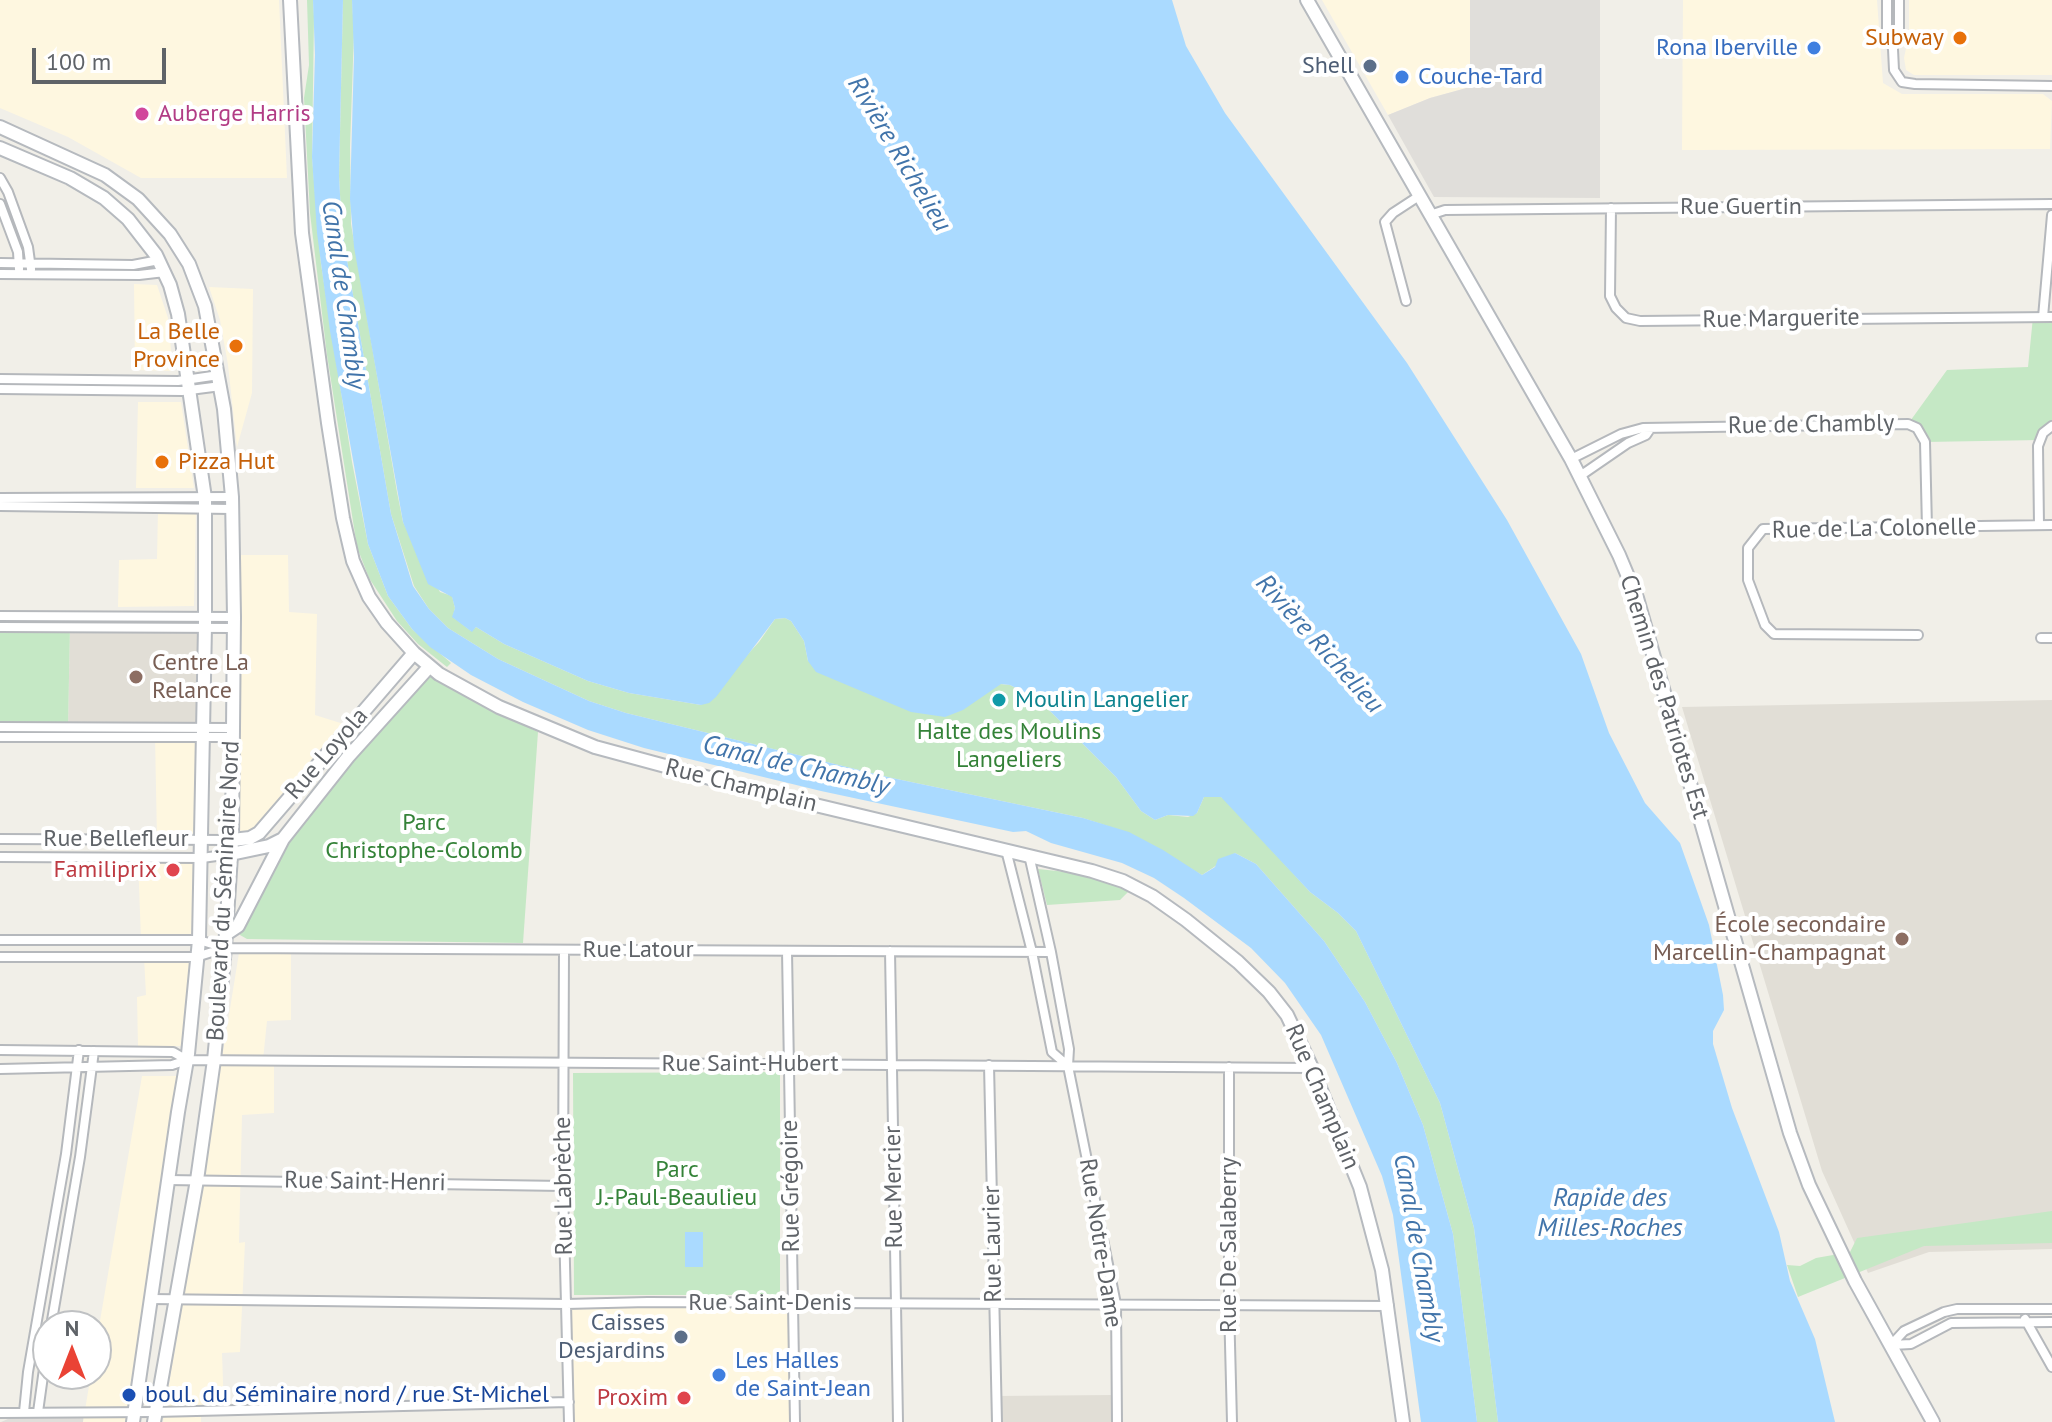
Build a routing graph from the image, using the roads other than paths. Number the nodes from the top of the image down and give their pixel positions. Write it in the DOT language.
graph roads {
  1 [pos="290,0"];
  2 [pos="1307,0"];
  3 [pos="1887,0"];
  4 [pos="1899,0"];
  5 [pos="1893,49"];
  6 [pos="2052,86"];
  7 [pos="0,127"];
  8 [pos="0,148"];
  9 [pos="0,178"];
  10 [pos="1419,196"];
  11 [pos="0,204"];
  12 [pos="2052,204"];
  13 [pos="1611,208"];
  14 [pos="1430,215"];
  15 [pos="2052,215"];
  16 [pos="0,263"];
  17 [pos="19,264"];
  18 [pos="31,264"];
  19 [pos="162,266"];
  20 [pos="0,274"];
  21 [pos="19,274"];
  22 [pos="31,274"];
  23 [pos="1406,301"];
  24 [pos="2048,317"];
  25 [pos="0,379"];
  26 [pos="220,380"];
  27 [pos="43,384"];
  28 [pos="190,385"];
  29 [pos="0,389"];
  30 [pos="2052,426"];
  31 [pos="1650,429"];
  32 [pos="1571,459"];
  33 [pos="1580,476"];
  34 [pos="0,498"];
  35 [pos="99,503"];
  36 [pos="232,503"];
  37 [pos="205,504"];
  38 [pos="0,506"];
  39 [pos="2039,525"];
  40 [pos="2052,525"];
  41 [pos="1927,528"];
  42 [pos="0,616"];
  43 [pos="68,616"];
  44 [pos="205,621"];
  45 [pos="234,622"];
  46 [pos="0,627"];
  47 [pos="68,627"];
  48 [pos="1918,635"];
  49 [pos="2041,638"];
  50 [pos="2052,638"];
  51 [pos="414,653"];
  52 [pos="429,667"];
  53 [pos="0,727"];
  54 [pos="76,732"];
  55 [pos="203,732"];
  56 [pos="233,732"];
  57 [pos="0,737"];
  58 [pos="334,744"];
  59 [pos="348,757"];
  60 [pos="202,838"];
  61 [pos="0,839"];
  62 [pos="283,839"];
  63 [pos="232,840"];
  64 [pos="1006,850"];
  65 [pos="231,854"];
  66 [pos="1029,855"];
  67 [pos="0,857"];
  68 [pos="202,858"];
  69 [pos="226,934"];
  70 [pos="0,940"];
  71 [pos="21,940"];
  72 [pos="104,940"];
  73 [pos="154,940"];
  74 [pos="199,940"];
  75 [pos="225,948"];
  76 [pos="564,950"];
  77 [pos="787,951"];
  78 [pos="890,951"];
  79 [pos="1032,952"];
  80 [pos="1051,952"];
  81 [pos="0,957"];
  82 [pos="22,957"];
  83 [pos="105,957"];
  84 [pos="153,957"];
  85 [pos="196,957"];
  86 [pos="0,1050"];
  87 [pos="79,1050"];
  88 [pos="94,1051"];
  89 [pos="187,1060"];
  90 [pos="214,1060"];
  91 [pos="562,1064"];
  92 [pos="789,1064"];
  93 [pos="892,1065"];
  94 [pos="989,1065"];
  95 [pos="1068,1066"];
  96 [pos="1229,1067"];
  97 [pos="1312,1068"];
  98 [pos="0,1069"];
  99 [pos="77,1069"];
  100 [pos="93,1069"];
  101 [pos="66,1154"];
  102 [pos="80,1157"];
  103 [pos="168,1180"];
  104 [pos="197,1180"];
  105 [pos="563,1186"];
  106 [pos="52,1242"];
  107 [pos="66,1244"];
  108 [pos="151,1299"];
  109 [pos="174,1300"];
  110 [pos="793,1303"];
  111 [pos="896,1303"];
  112 [pos="566,1304"];
  113 [pos="994,1304"];
  114 [pos="1116,1304"];
  115 [pos="1229,1305"];
  116 [pos="1389,1306"];
  117 [pos="2020,1309"];
  118 [pos="2052,1309"];
  119 [pos="54,1310"];
  120 [pos="2027,1322"];
  121 [pos="2052,1322"];
  122 [pos="1891,1345"];
  123 [pos="2052,1367"];
  124 [pos="41,1390"];
  125 [pos="569,1402"];
  126 [pos="24,1412"];
  127 [pos="38,1412"];
  128 [pos="0,1413"];
  129 [pos="134,1417"];
  130 [pos="154,1417"];
  131 [pos="569,1422"];
  132 [pos="795,1422"];
  133 [pos="898,1422"];
  134 [pos="997,1422"];
  135 [pos="1117,1422"];
  136 [pos="1232,1422"];
  137 [pos="1403,1422"];
  138 [pos="1933,1422"];
  1 -- 51 [label="street, Rue Champlain"];
  2 -- 10 [label="street, Chemin des Patriotes Est"];
  3 -- 5 [label="street"];
  4 -- 5 [label="street"];
  5 -- 6 [label="street"];
  7 -- 26 [label="street, Boulevard du Séminaire Nord"];
  8 -- 19 [label="street, Boulevard du Séminaire Nord"];
  9 -- 18 [label="street"];
  10 -- 14 [label="street, Chemin des Patriotes Est"];
  10 -- 23 [label="street"];
  11 -- 17 [label="street"];
  12 -- 13 [label="street, Rue Guertin"];
  13 -- 14 [label="street, Rue Guertin"];
  13 -- 24 [label="street, Rue Marguerite"];
  14 -- 32 [label="street, Chemin des Patriotes Est"];
  15 -- 24 [label="street"];
  16 -- 17 [label="street"];
  17 -- 18 [label="street"];
  17 -- 21 [label="street"];
  18 -- 19 [label="street"];
  18 -- 22 [label="street"];
  19 -- 22 [label="street"];
  19 -- 28 [label="street, Boulevard du Séminaire Nord"];
  20 -- 21 [label="street"];
  21 -- 22 [label="street"];
  25 -- 27 [label="street"];
  26 -- 28 [label="street"];
  26 -- 36 [label="street, Boulevard du Séminaire Nord"];
  27 -- 28 [label="street"];
  27 -- 29 [label="street"];
  28 -- 37 [label="street, Boulevard du Séminaire Nord"];
  30 -- 39 [label="street"];
  31 -- 32 [label="street, Rue de Chambly"];
  31 -- 33 [label="street, Rue de Chambly"];
  31 -- 41 [label="street, Rue de Chambly"];
  32 -- 33 [label="street, Chemin des Patriotes Est"];
  33 -- 122 [label="street, Chemin des Patriotes Est"];
  34 -- 35 [label="street"];
  35 -- 37 [label="street"];
  35 -- 38 [label="street"];
  36 -- 37 [label="street"];
  36 -- 45 [label="street, Boulevard du Séminaire Nord"];
  37 -- 44 [label="street, Boulevard du Séminaire Nord"];
  39 -- 40 [label="street, Rue de La Colonelle"];
  39 -- 41 [label="street, Rue de La Colonelle"];
  41 -- 48 [label="street, Rue de La Colonelle"];
  42 -- 43 [label="street"];
  43 -- 44 [label="street"];
  43 -- 47 [label="street"];
  44 -- 45 [label="street"];
  44 -- 47 [label="street"];
  44 -- 55 [label="street, Boulevard du Séminaire Nord"];
  45 -- 56 [label="street, Boulevard du Séminaire Nord"];
  46 -- 47 [label="street"];
  49 -- 50 [label="street"];
  51 -- 52 [label="street, Rue Champlain"];
  51 -- 58 [label="street, Rue Loyola"];
  52 -- 59 [label="street, Rue Loyola"];
  52 -- 64 [label="street, Rue Champlain"];
  53 -- 54 [label="street"];
  54 -- 55 [label="street"];
  54 -- 57 [label="street"];
  55 -- 56 [label="street"];
  55 -- 60 [label="street, Boulevard du Séminaire Nord"];
  56 -- 63 [label="street, Boulevard du Séminaire Nord"];
  58 -- 59 [label="street"];
  58 -- 63 [label="street, Rue Loyola"];
  59 -- 62 [label="street, Rue Loyola"];
  60 -- 61 [label="street, Rue Bellefleur"];
  60 -- 63 [label="street, Rue Bellefleur"];
  60 -- 68 [label="street, Boulevard du Séminaire Nord"];
  62 -- 65 [label="street"];
  62 -- 69 [label="street, Rue Loyola"];
  63 -- 65 [label="street, Boulevard du Séminaire Nord"];
  64 -- 66 [label="street, Rue Champlain"];
  64 -- 79 [label="street, Rue Notre-Dame"];
  65 -- 68 [label="street, Rue Bellefleur"];
  65 -- 69 [label="street, Boulevard du Séminaire Nord"];
  66 -- 80 [label="street, Rue Notre-Dame"];
  66 -- 97 [label="street, Rue Champlain"];
  67 -- 68 [label="street, Rue Bellefleur"];
  68 -- 74 [label="street, Boulevard du Séminaire Nord"];
  69 -- 75 [label="street, Boulevard du Séminaire Nord"];
  70 -- 71 [label="street, Rue Latour"];
  71 -- 72 [label="street, Rue Latour"];
  71 -- 82 [label="street"];
  72 -- 73 [label="street, Rue Latour"];
  72 -- 83 [label="street"];
  73 -- 74 [label="street, Rue Latour"];
  73 -- 84 [label="street"];
  74 -- 75 [label="street, Rue Latour"];
  74 -- 85 [label="street, Boulevard du Séminaire Nord"];
  75 -- 76 [label="street, Rue Latour"];
  75 -- 85 [label="street, Rue Latour"];
  75 -- 90 [label="street, Boulevard du Séminaire Nord"];
  76 -- 77 [label="street, Rue Latour"];
  76 -- 91 [label="street, Rue Labrèche"];
  77 -- 78 [label="street, Rue Latour"];
  77 -- 92 [label="street, Rue Grégoire"];
  78 -- 79 [label="street, Rue Latour"];
  78 -- 93 [label="street, Rue Mercier"];
  79 -- 80 [label="street, Rue Latour"];
  79 -- 95 [label="street, Rue Notre-Dame"];
  80 -- 95 [label="street, Rue Notre-Dame"];
  81 -- 82 [label="street, Rue Latour"];
  82 -- 83 [label="street, Rue Latour"];
  83 -- 84 [label="street, Rue Latour"];
  84 -- 85 [label="street, Rue Latour"];
  85 -- 89 [label="street, Boulevard du Séminaire Nord"];
  86 -- 87 [label="street, Rue Saint-Hubert"];
  87 -- 88 [label="street, Rue Saint-Hubert"];
  87 -- 99 [label="street"];
  88 -- 89 [label="street, Rue Saint-Hubert"];
  88 -- 100 [label="street"];
  89 -- 90 [label="street, Rue Saint-Hubert"];
  89 -- 100 [label="street, Rue Saint-Hubert"];
  89 -- 103 [label="street, Boulevard du Séminaire Nord"];
  90 -- 91 [label="street, Rue Saint-Hubert"];
  90 -- 104 [label="street, Boulevard du Séminaire Nord"];
  91 -- 92 [label="street, Rue Saint-Hubert"];
  91 -- 105 [label="street, Rue Labrèche"];
  92 -- 93 [label="street, Rue Saint-Hubert"];
  92 -- 110 [label="street, Rue Grégoire"];
  93 -- 94 [label="street, Rue Saint-Hubert"];
  93 -- 111 [label="street, Rue Mercier"];
  94 -- 95 [label="street, Rue Saint-Hubert"];
  94 -- 113 [label="street, Rue Laurier"];
  95 -- 96 [label="street, Rue Saint-Hubert"];
  95 -- 114 [label="street, Rue Notre-Dame"];
  96 -- 97 [label="street, Rue Saint-Hubert"];
  96 -- 115 [label="street, Rue De Salaberry"];
  97 -- 116 [label="street, Rue Champlain"];
  98 -- 99 [label="street, Rue Saint-Hubert"];
  99 -- 100 [label="street, Rue Saint-Hubert"];
  99 -- 101 [label="street"];
  100 -- 102 [label="street"];
  101 -- 102 [label="street"];
  101 -- 106 [label="street"];
  102 -- 107 [label="street"];
  103 -- 104 [label="street, Rue Saint-Henri"];
  103 -- 108 [label="street, Boulevard du Séminaire Nord"];
  104 -- 105 [label="street, Rue Saint-Henri"];
  104 -- 109 [label="street, Boulevard du Séminaire Nord"];
  105 -- 112 [label="street, Rue Labrèche"];
  106 -- 107 [label="street"];
  106 -- 126 [label="street"];
  107 -- 119 [label="street"];
  108 -- 109 [label="street, Rue Saint-Denis"];
  108 -- 129 [label="street, Boulevard du Séminaire Nord"];
  109 -- 112 [label="street, Rue Saint-Denis"];
  109 -- 130 [label="street, Boulevard du Séminaire Nord"];
  110 -- 111 [label="street, Rue Saint-Denis"];
  110 -- 112 [label="street, Rue Saint-Denis"];
  110 -- 132 [label="street, Rue Grégoire"];
  111 -- 113 [label="street, Rue Saint-Denis"];
  111 -- 133 [label="street, Rue Mercier"];
  112 -- 125 [label="street, Rue Labrèche"];
  113 -- 114 [label="street, Rue Saint-Denis"];
  113 -- 134 [label="street, Rue Laurier"];
  114 -- 115 [label="street, Rue Saint-Denis"];
  114 -- 135 [label="street, Rue Notre-Dame"];
  115 -- 116 [label="street, Rue Saint-Denis"];
  115 -- 136 [label="street, Rue De Salaberry"];
  116 -- 137 [label="street, Rue Champlain"];
  117 -- 118 [label="street"];
  117 -- 120 [label="street"];
  117 -- 122 [label="street"];
  120 -- 121 [label="street"];
  120 -- 122 [label="street"];
  120 -- 123 [label="street"];
  122 -- 138 [label="street, Chemin des Patriotes Est"];
  124 -- 127 [label="street"];
  125 -- 130 [label="street"];
  125 -- 131 [label="street, Rue Labrèche"];
  126 -- 127 [label="street"];
  126 -- 128 [label="street"];
  127 -- 129 [label="street"];
  129 -- 130 [label="street"];
}
